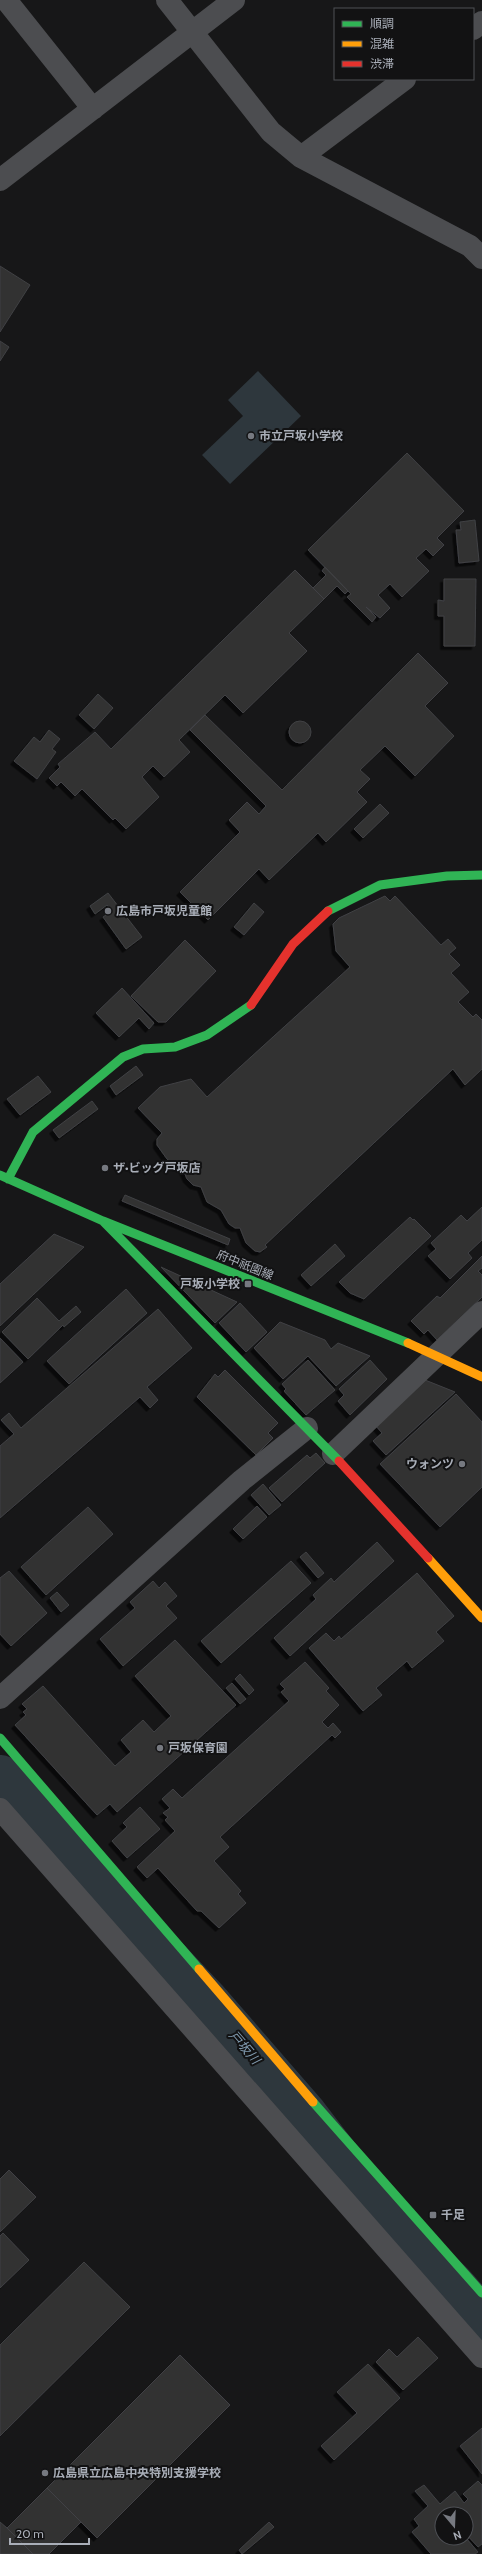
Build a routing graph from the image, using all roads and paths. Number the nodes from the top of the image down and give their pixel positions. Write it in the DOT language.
graph roads {
  1 [pos="6,0"];
  2 [pos="167,0"];
  3 [pos="234,0"];
  4 [pos="482,22"];
  5 [pos="474,28"];
  6 [pos="192,32"];
  7 [pos="404,80"];
  8 [pos="93,108"];
  9 [pos="301,157"];
  10 [pos="0,180"];
  11 [pos="478,247"];
  12 [pos="482,875"];
  13 [pos="4,1177"];
  14 [pos="103,1221"];
  15 [pos="482,1312"];
  16 [pos="437,1355"];
  17 [pos="482,1377"];
  18 [pos="307,1428"];
  19 [pos="333,1454"];
  20 [pos="480,1612"];
  21 [pos="0,1698"];
  22 [pos="0,1738"];
  23 [pos="0,1809"];
  24 [pos="482,2293"];
  25 [pos="482,2357"];
  1 -- 8 [label="street"];
  2 -- 6 [label="street"];
  3 -- 6 [label="street"];
  4 -- 5 [label="street"];
  6 -- 8 [label="street"];
  6 -- 9 [label="street"];
  7 -- 9 [label="street"];
  8 -- 10 [label="street"];
  9 -- 11 [label="street"];
  12 -- 13 [label="street"];
  13 -- 14 [label="street, 府中祇園線"];
  14 -- 16 [label="street, 府中祇園線"];
  14 -- 18 [label="street"];
  15 -- 16 [label="street"];
  16 -- 17 [label="street, 府中祇園線"];
  16 -- 19 [label="street"];
  18 -- 19 [label="street"];
  18 -- 21 [label="street"];
  19 -- 20 [label="street"];
  22 -- 24 [label="street"];
  23 -- 25 [label="street"];
}
